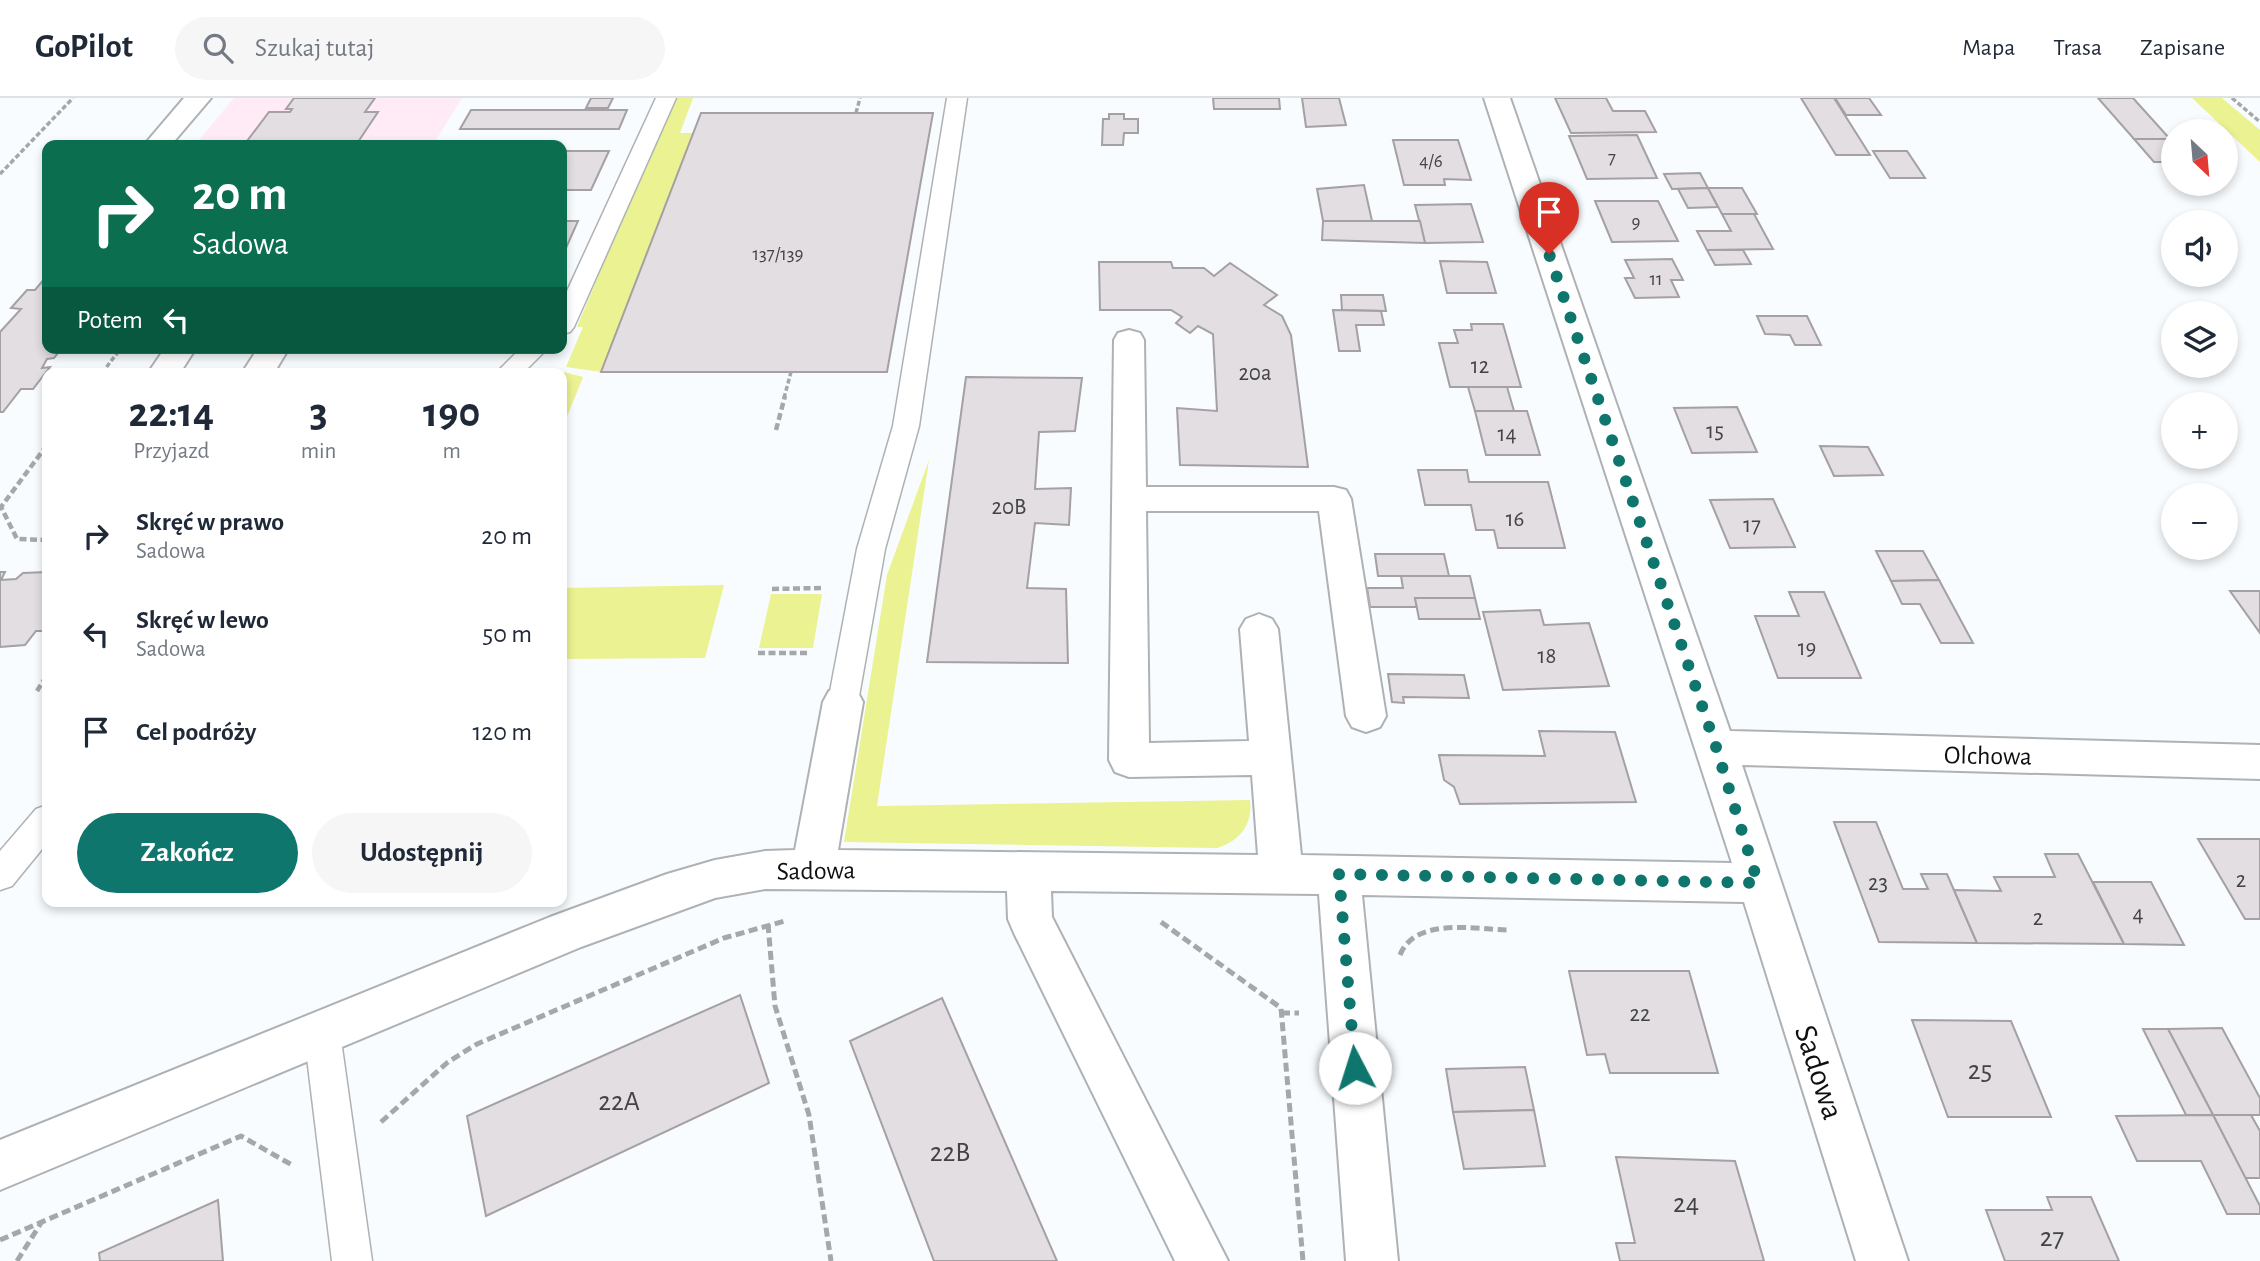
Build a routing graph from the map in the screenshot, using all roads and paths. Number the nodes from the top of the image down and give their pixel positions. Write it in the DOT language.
graph roads {
  1 [pos="73,98"];
  2 [pos="198,98"];
  3 [pos="666,98"];
  4 [pos="860,98"];
  5 [pos="957,98"];
  6 [pos="1497,98"];
  7 [pos="2232,98"];
  8 [pos="856,113"];
  9 [pos="2260,122"];
  10 [pos="161,140"];
  11 [pos="0,174"];
  12 [pos="567,316"];
  13 [pos="1129,340"];
  14 [pos="116,354"];
  15 [pos="529,354"];
  16 [pos="106,368"];
  17 [pos="514,368"];
  18 [pos="791,372"];
  19 [pos="776,430"];
  20 [pos="42,452"];
  21 [pos="1129,499"];
  22 [pos="42,540"];
  23 [pos="1259,629"];
  24 [pos="42,683"];
  25 [pos="37,691"];
  26 [pos="843,702"];
  27 [pos="1366,716"];
  28 [pos="1716,747"];
  29 [pos="1270,758"];
  30 [pos="2260,762"];
  31 [pos="42,825"];
  32 [pos="813,869"];
  33 [pos="1028,871"];
  34 [pos="0,874"];
  35 [pos="1281,874"];
  36 [pos="1339,874"];
  37 [pos="1758,883"];
  38 [pos="788,920"];
  39 [pos="1150,922"];
  40 [pos="768,924"];
  41 [pos="1514,930"];
  42 [pos="1399,964"];
  43 [pos="1350,1012"];
  44 [pos="1281,1013"];
  45 [pos="322,1032"];
  46 [pos="339,1155"];
  47 [pos="0,1165"];
  48 [pos="41,1222"];
  49 [pos="0,1240"];
  50 [pos="17,1261"];
  51 [pos="352,1261"];
  52 [pos="831,1261"];
  53 [pos="1202,1261"];
  54 [pos="1303,1261"];
  55 [pos="1372,1261"];
  56 [pos="1882,1261"];
  1 -- 11 [label="path"];
  2 -- 10 [label="street"];
  3 -- 12 [label="lane"];
  4 -- 8 [label="path"];
  5 -- 26 [label="lane"];
  6 -- 28 [label="street, Sadowa"];
  7 -- 9 [label="path"];
  13 -- 21 [label="street"];
  14 -- 16 [label="path"];
  15 -- 17 [label="lane"];
  18 -- 19 [label="path"];
  20 -- 22 [label="path"];
  21 -- 27 [label="street"];
  21 -- 29 [label="street"];
  23 -- 29 [label="street"];
  24 -- 25 [label="path"];
  26 -- 32 [label="street"];
  28 -- 30 [label="street, Olchowa"];
  28 -- 37 [label="street, Sadowa"];
  29 -- 35 [label="street"];
  31 -- 34 [label="lane"];
  32 -- 33 [label="street, Sadowa"];
  32 -- 45 [label="street, Sadowa"];
  33 -- 35 [label="street, Sadowa"];
  33 -- 53 [label="street"];
  35 -- 36 [label="street, Sadowa"];
  36 -- 37 [label="street, Sadowa"];
  36 -- 43 [label="street"];
  37 -- 56 [label="street, Sadowa"];
  38 -- 40 [label="path"];
  39 -- 44 [label="path"];
  40 -- 46 [label="path"];
  40 -- 52 [label="path"];
  41 -- 42 [label="path"];
  43 -- 44 [label="path"];
  43 -- 55 [label="street"];
  44 -- 54 [label="path"];
  45 -- 46 [label="lane"];
  45 -- 47 [label="street, Sadowa"];
  46 -- 48 [label="path"];
  46 -- 51 [label="lane"];
  48 -- 49 [label="path"];
  48 -- 50 [label="path"];
}
